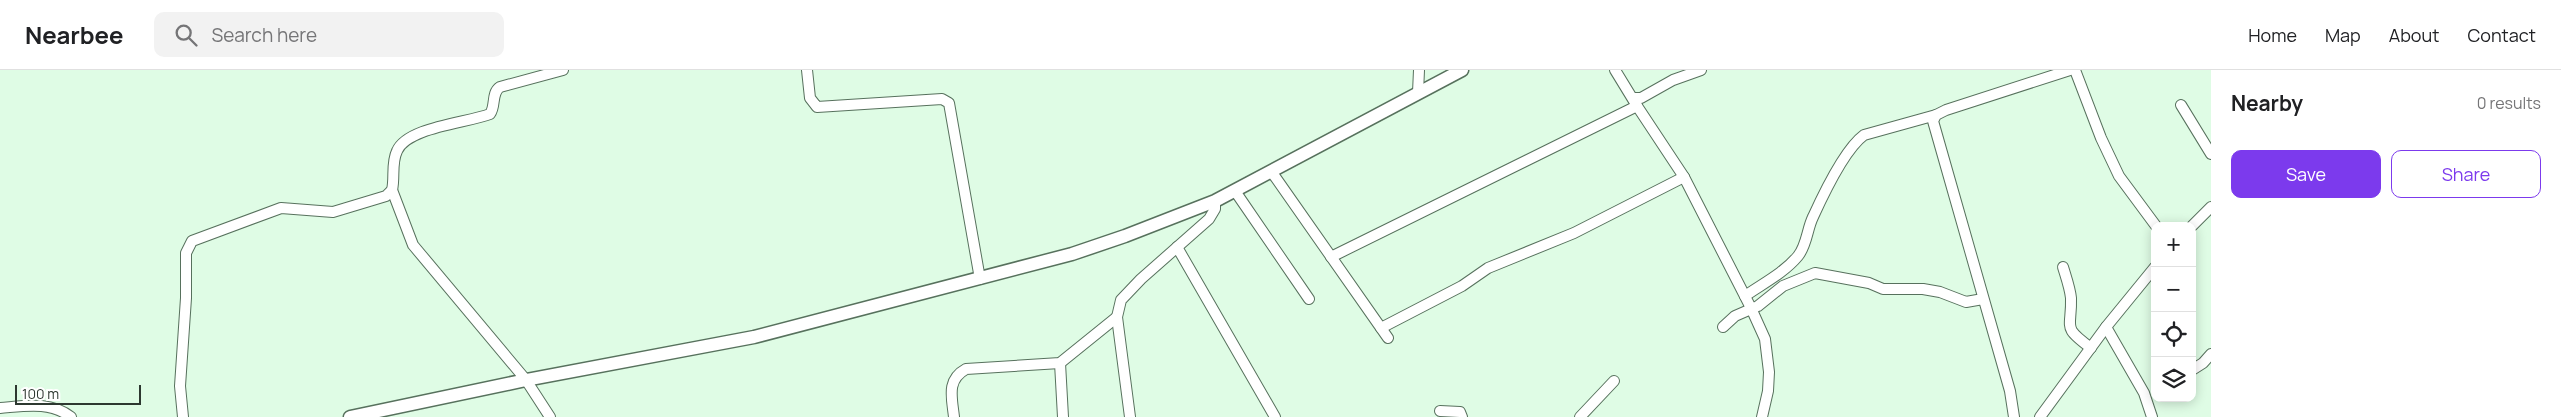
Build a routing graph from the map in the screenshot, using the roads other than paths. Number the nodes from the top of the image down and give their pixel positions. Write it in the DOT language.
graph roads {
  1 [pos="563,70"];
  2 [pos="807,70"];
  3 [pos="1419,70"];
  4 [pos="1462,70"];
  5 [pos="1616,70"];
  6 [pos="1701,70"];
  7 [pos="2070,70"];
  8 [pos="2074,70"];
  9 [pos="1418,93"];
  10 [pos="1635,102"];
  11 [pos="2181,105"];
  12 [pos="1936,115"];
  13 [pos="2211,154"];
  14 [pos="1271,171"];
  15 [pos="1684,177"];
  16 [pos="392,190"];
  17 [pos="1235,191"];
  18 [pos="1215,201"];
  19 [pos="2211,207"];
  20 [pos="2153,222"];
  21 [pos="2196,222"];
  22 [pos="1177,248"];
  23 [pos="1331,257"];
  24 [pos="2064,267"];
  25 [pos="2151,273"];
  26 [pos="980,279"];
  27 [pos="1745,296"];
  28 [pos="1309,299"];
  29 [pos="1983,299"];
  30 [pos="1752,308"];
  31 [pos="1117,317"];
  32 [pos="1723,326"];
  33 [pos="2106,327"];
  34 [pos="1381,328"];
  35 [pos="1388,338"];
  36 [pos="2091,348"];
  37 [pos="2211,354"];
  38 [pos="1060,363"];
  39 [pos="2196,368"];
  40 [pos="526,380"];
  41 [pos="1614,380"];
  42 [pos="2151,390"];
  43 [pos="2144,393"];
  44 [pos="0,408"];
  45 [pos="1440,411"];
  46 [pos="370,415"];
  47 [pos="71,417"];
  48 [pos="183,417"];
  49 [pos="350,417"];
  50 [pos="550,417"];
  51 [pos="954,417"];
  52 [pos="1063,417"];
  53 [pos="1130,417"];
  54 [pos="1275,417"];
  55 [pos="1462,417"];
  56 [pos="1580,417"];
  57 [pos="1762,417"];
  58 [pos="2014,417"];
  59 [pos="2040,417"];
  60 [pos="2152,417"];
  1 -- 16 [label="street"];
  2 -- 26 [label="street"];
  3 -- 9 [label="street"];
  4 -- 9 [label="main road"];
  5 -- 10 [label="street"];
  6 -- 10 [label="street"];
  7 -- 12 [label="street"];
  8 -- 20 [label="street"];
  9 -- 14 [label="main road"];
  10 -- 15 [label="street"];
  10 -- 23 [label="street"];
  11 -- 13 [label="street"];
  12 -- 27 [label="street"];
  12 -- 29 [label="street"];
  14 -- 17 [label="main road"];
  14 -- 23 [label="street"];
  15 -- 27 [label="street"];
  15 -- 34 [label="street"];
  16 -- 40 [label="street"];
  16 -- 48 [label="street"];
  17 -- 18 [label="main road"];
  17 -- 28 [label="street"];
  18 -- 22 [label="street"];
  18 -- 26 [label="main road"];
  19 -- 21 [label="street"];
  22 -- 31 [label="street"];
  22 -- 54 [label="street"];
  23 -- 34 [label="street"];
  24 -- 36 [label="street"];
  25 -- 33 [label="street"];
  26 -- 40 [label="main road"];
  27 -- 30 [label="street"];
  29 -- 30 [label="street"];
  29 -- 58 [label="street"];
  30 -- 32 [label="street"];
  30 -- 57 [label="street"];
  31 -- 38 [label="street"];
  31 -- 53 [label="street"];
  33 -- 36 [label="street"];
  33 -- 43 [label="street"];
  34 -- 35 [label="street"];
  36 -- 59 [label="street"];
  37 -- 39 [label="street"];
  38 -- 51 [label="street"];
  38 -- 52 [label="street"];
  40 -- 46 [label="main road"];
  40 -- 50 [label="street"];
  41 -- 56 [label="street"];
  42 -- 43 [label="street"];
  43 -- 60 [label="street"];
  44 -- 47 [label="street"];
  45 -- 55 [label="street"];
  46 -- 49 [label="main road"];
}
